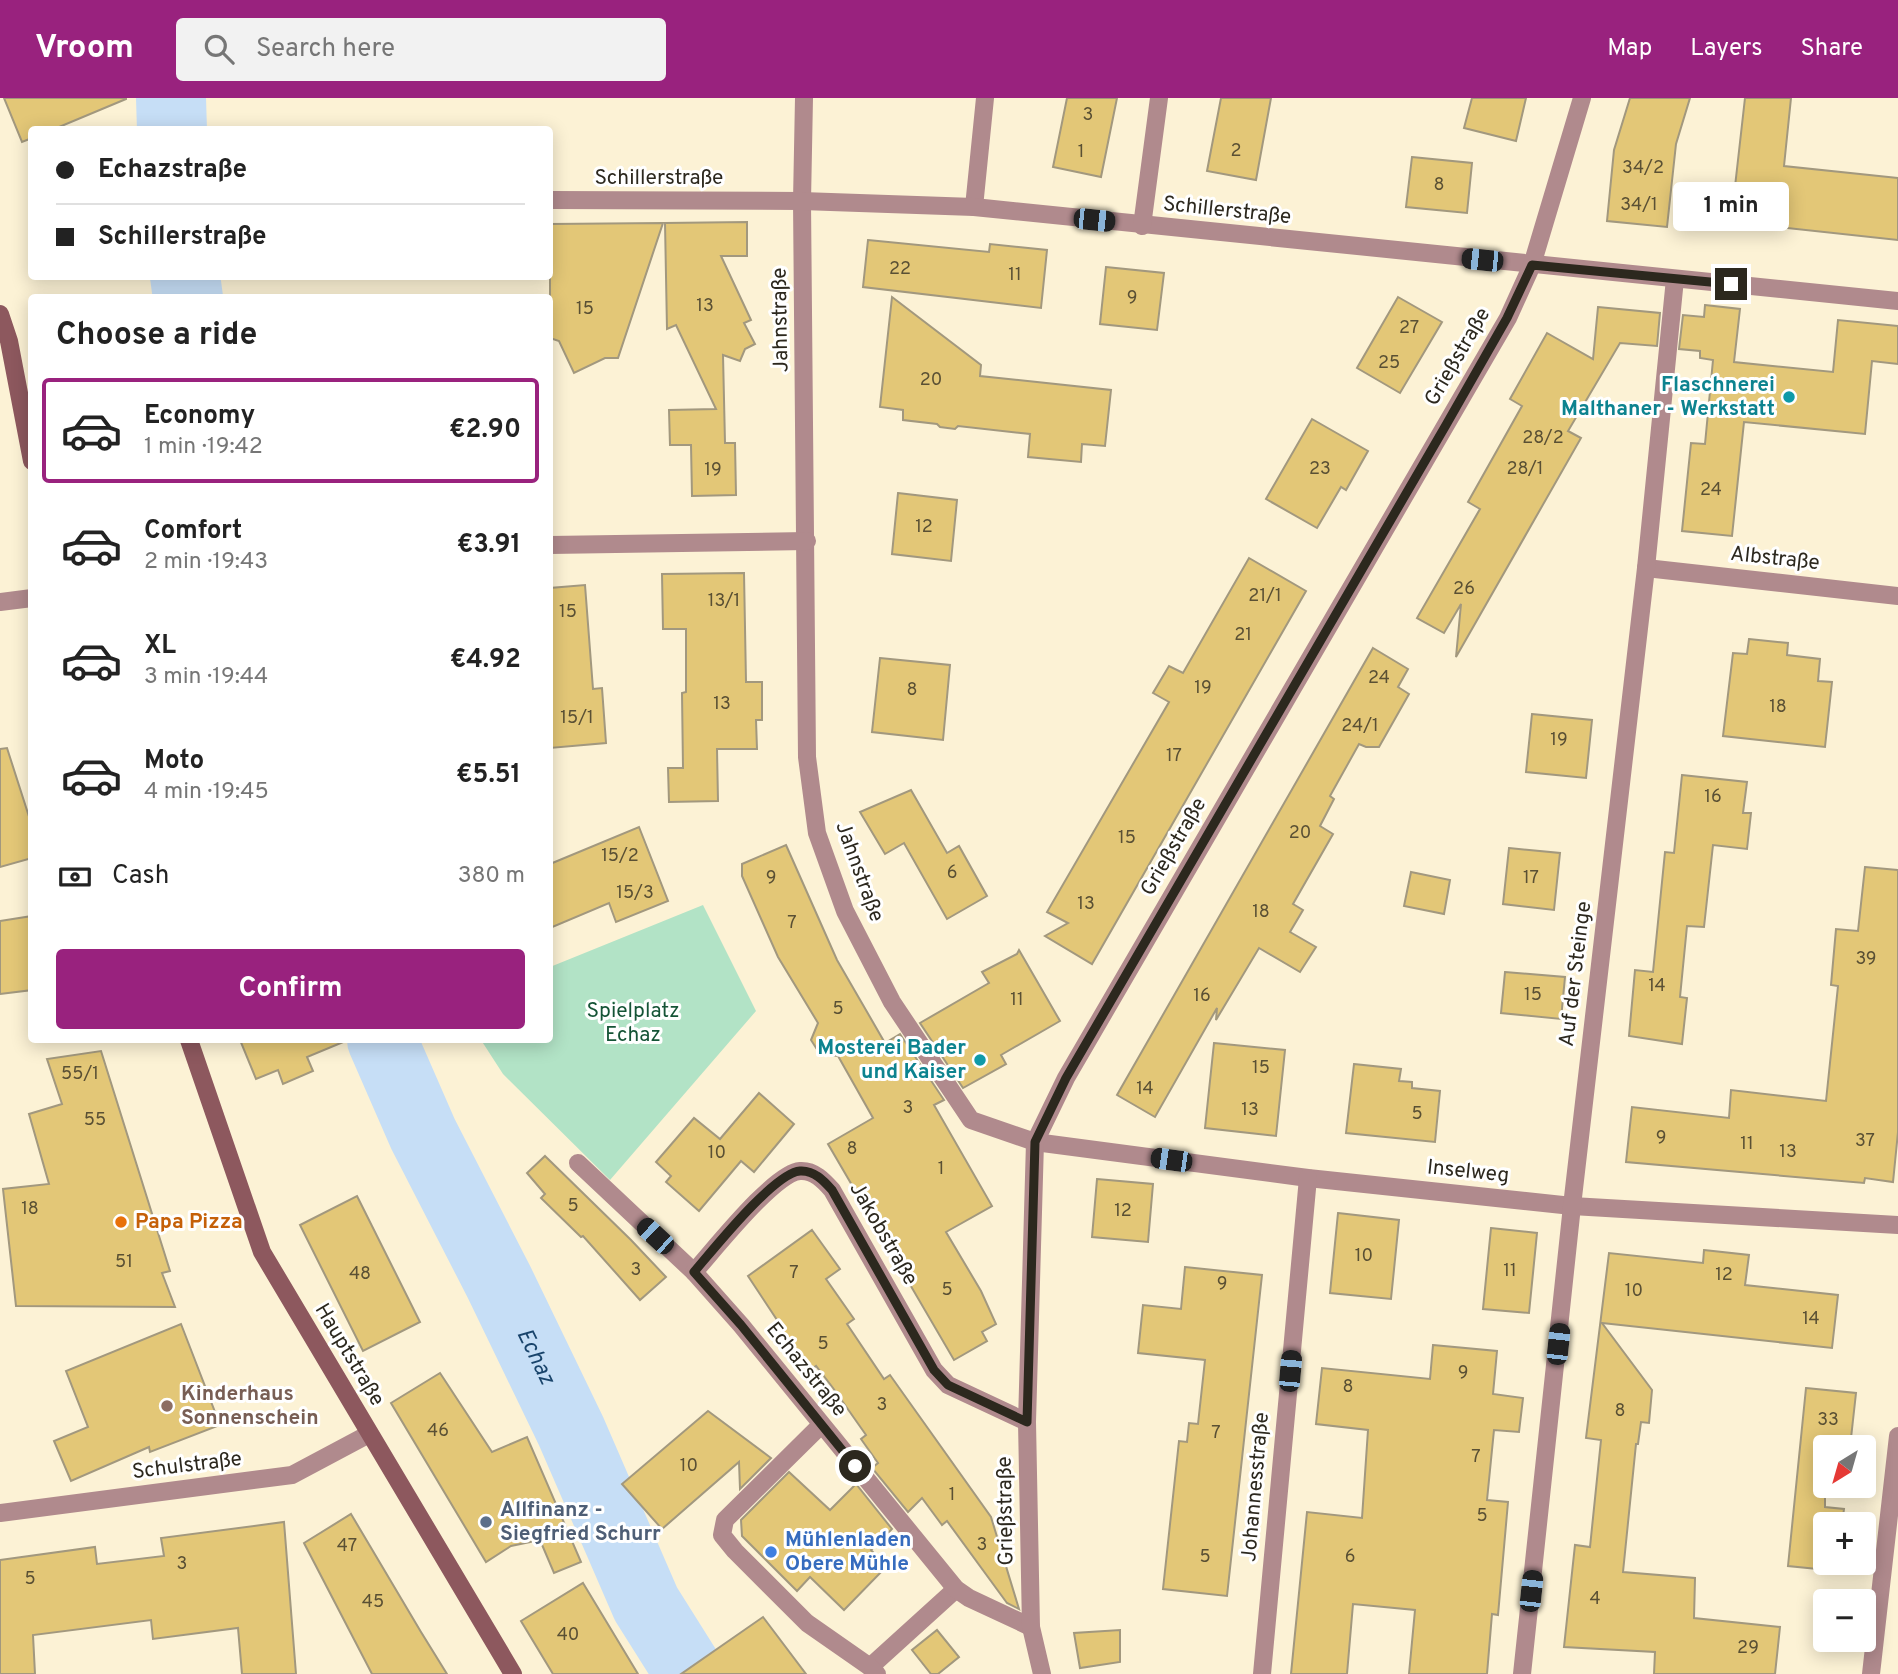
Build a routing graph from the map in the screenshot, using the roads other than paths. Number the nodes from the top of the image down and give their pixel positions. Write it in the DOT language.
graph roads {
  1 [pos="804,98"];
  2 [pos="985,98"];
  3 [pos="1159,98"];
  4 [pos="1582,98"];
  5 [pos="553,200"];
  6 [pos="802,201"];
  7 [pos="974,207"];
  8 [pos="1142,226"];
  9 [pos="1532,265"];
  10 [pos="1675,279"];
  11 [pos="1898,301"];
  12 [pos="0,314"];
  13 [pos="28,440"];
  14 [pos="807,541"];
  15 [pos="553,545"];
  16 [pos="1646,568"];
  17 [pos="1898,596"];
  18 [pos="28,598"];
  19 [pos="0,602"];
  20 [pos="190,1043"];
  21 [pos="1035,1142"];
  22 [pos="578,1163"];
  23 [pos="1308,1178"];
  24 [pos="1572,1206"];
  25 [pos="1898,1225"];
  26 [pos="694,1272"];
  27 [pos="1027,1422"];
  28 [pos="821,1425"];
  29 [pos="369,1434"];
  30 [pos="1898,1436"];
  31 [pos="0,1513"];
  32 [pos="956,1589"];
  33 [pos="1031,1627"];
  34 [pos="874,1670"];
  35 [pos="513,1674"];
  36 [pos="1042,1674"];
  37 [pos="1262,1674"];
  38 [pos="1522,1674"];
  39 [pos="1871,1674"];
  1 -- 6 [label="street, Jahnstraße"];
  2 -- 7 [label="street"];
  3 -- 8 [label="street"];
  4 -- 9 [label="street, Grießstraße"];
  5 -- 6 [label="street, Schillerstraße"];
  6 -- 7 [label="street, Schillerstraße"];
  6 -- 14 [label="street, Jahnstraße"];
  7 -- 8 [label="street, Schillerstraße"];
  8 -- 9 [label="street, Schillerstraße"];
  9 -- 10 [label="street, Schillerstraße"];
  9 -- 21 [label="street, Grießstraße"];
  10 -- 11 [label="street, Schillerstraße"];
  10 -- 16 [label="street, Auf der Steinge"];
  12 -- 13 [label="main road"];
  14 -- 15 [label="street"];
  14 -- 21 [label="street, Jahnstraße"];
  16 -- 17 [label="street, Albstraße"];
  16 -- 24 [label="street, Auf der Steinge"];
  18 -- 19 [label="street"];
  20 -- 29 [label="main road, Hauptstraße"];
  21 -- 23 [label="street, Inselweg"];
  21 -- 27 [label="street, Grießstraße"];
  22 -- 26 [label="street, Echazstraße"];
  23 -- 24 [label="street, Inselweg"];
  23 -- 37 [label="street, Johannesstraße"];
  24 -- 25 [label="street, Inselweg"];
  24 -- 38 [label="street, Auf der Steinge"];
  26 -- 27 [label="street, Jakobstraße"];
  26 -- 28 [label="street, Echazstraße"];
  27 -- 33 [label="street, Grießstraße"];
  28 -- 32 [label="street, Echazstraße"];
  28 -- 34 [label="street"];
  29 -- 31 [label="street, Schulstraße"];
  29 -- 35 [label="main road, Hauptstraße"];
  30 -- 39 [label="street"];
  32 -- 33 [label="street, Echazstraße"];
  32 -- 34 [label="street"];
  33 -- 36 [label="street, Grießstraße"];
}
